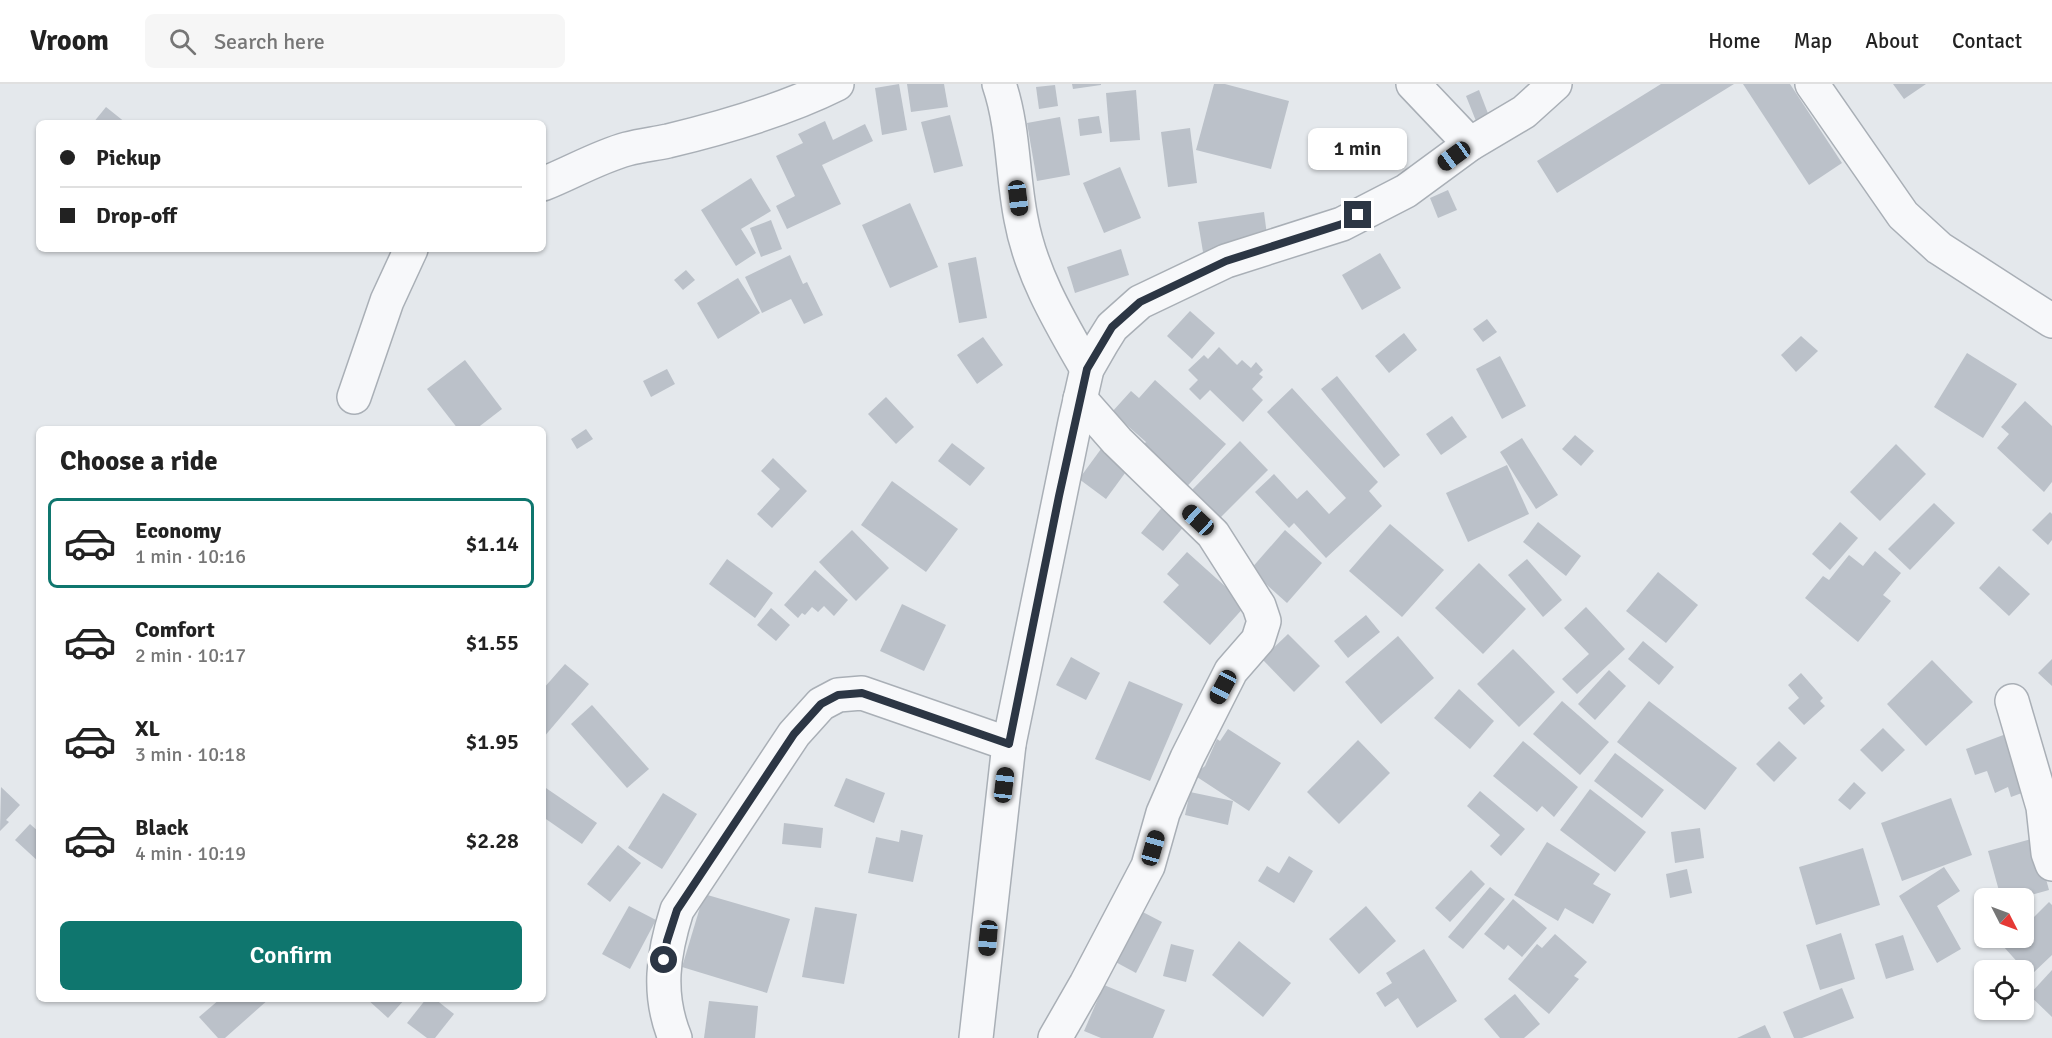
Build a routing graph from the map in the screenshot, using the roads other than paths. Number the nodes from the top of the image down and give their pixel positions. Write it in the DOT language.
graph roads {
  1 [pos="837,84"];
  2 [pos="999,84"];
  3 [pos="1413,84"];
  4 [pos="1555,84"];
  5 [pos="1812,84"];
  6 [pos="1470,144"];
  7 [pos="546,183"];
  8 [pos="410,252"];
  9 [pos="2052,321"];
  10 [pos="1084,384"];
  11 [pos="354,397"];
  12 [pos="2012,701"];
  13 [pos="1009,744"];
  14 [pos="2052,864"];
  15 [pos="675,1038"];
  16 [pos="976,1038"];
  17 [pos="1055,1038"];
  1 -- 7 [label="street"];
  2 -- 10 [label="street"];
  3 -- 6 [label="street"];
  4 -- 6 [label="street"];
  5 -- 9 [label="street"];
  6 -- 10 [label="street"];
  8 -- 11 [label="street"];
  10 -- 13 [label="street"];
  10 -- 17 [label="street"];
  12 -- 14 [label="street"];
  13 -- 15 [label="street"];
  13 -- 16 [label="street"];
}
